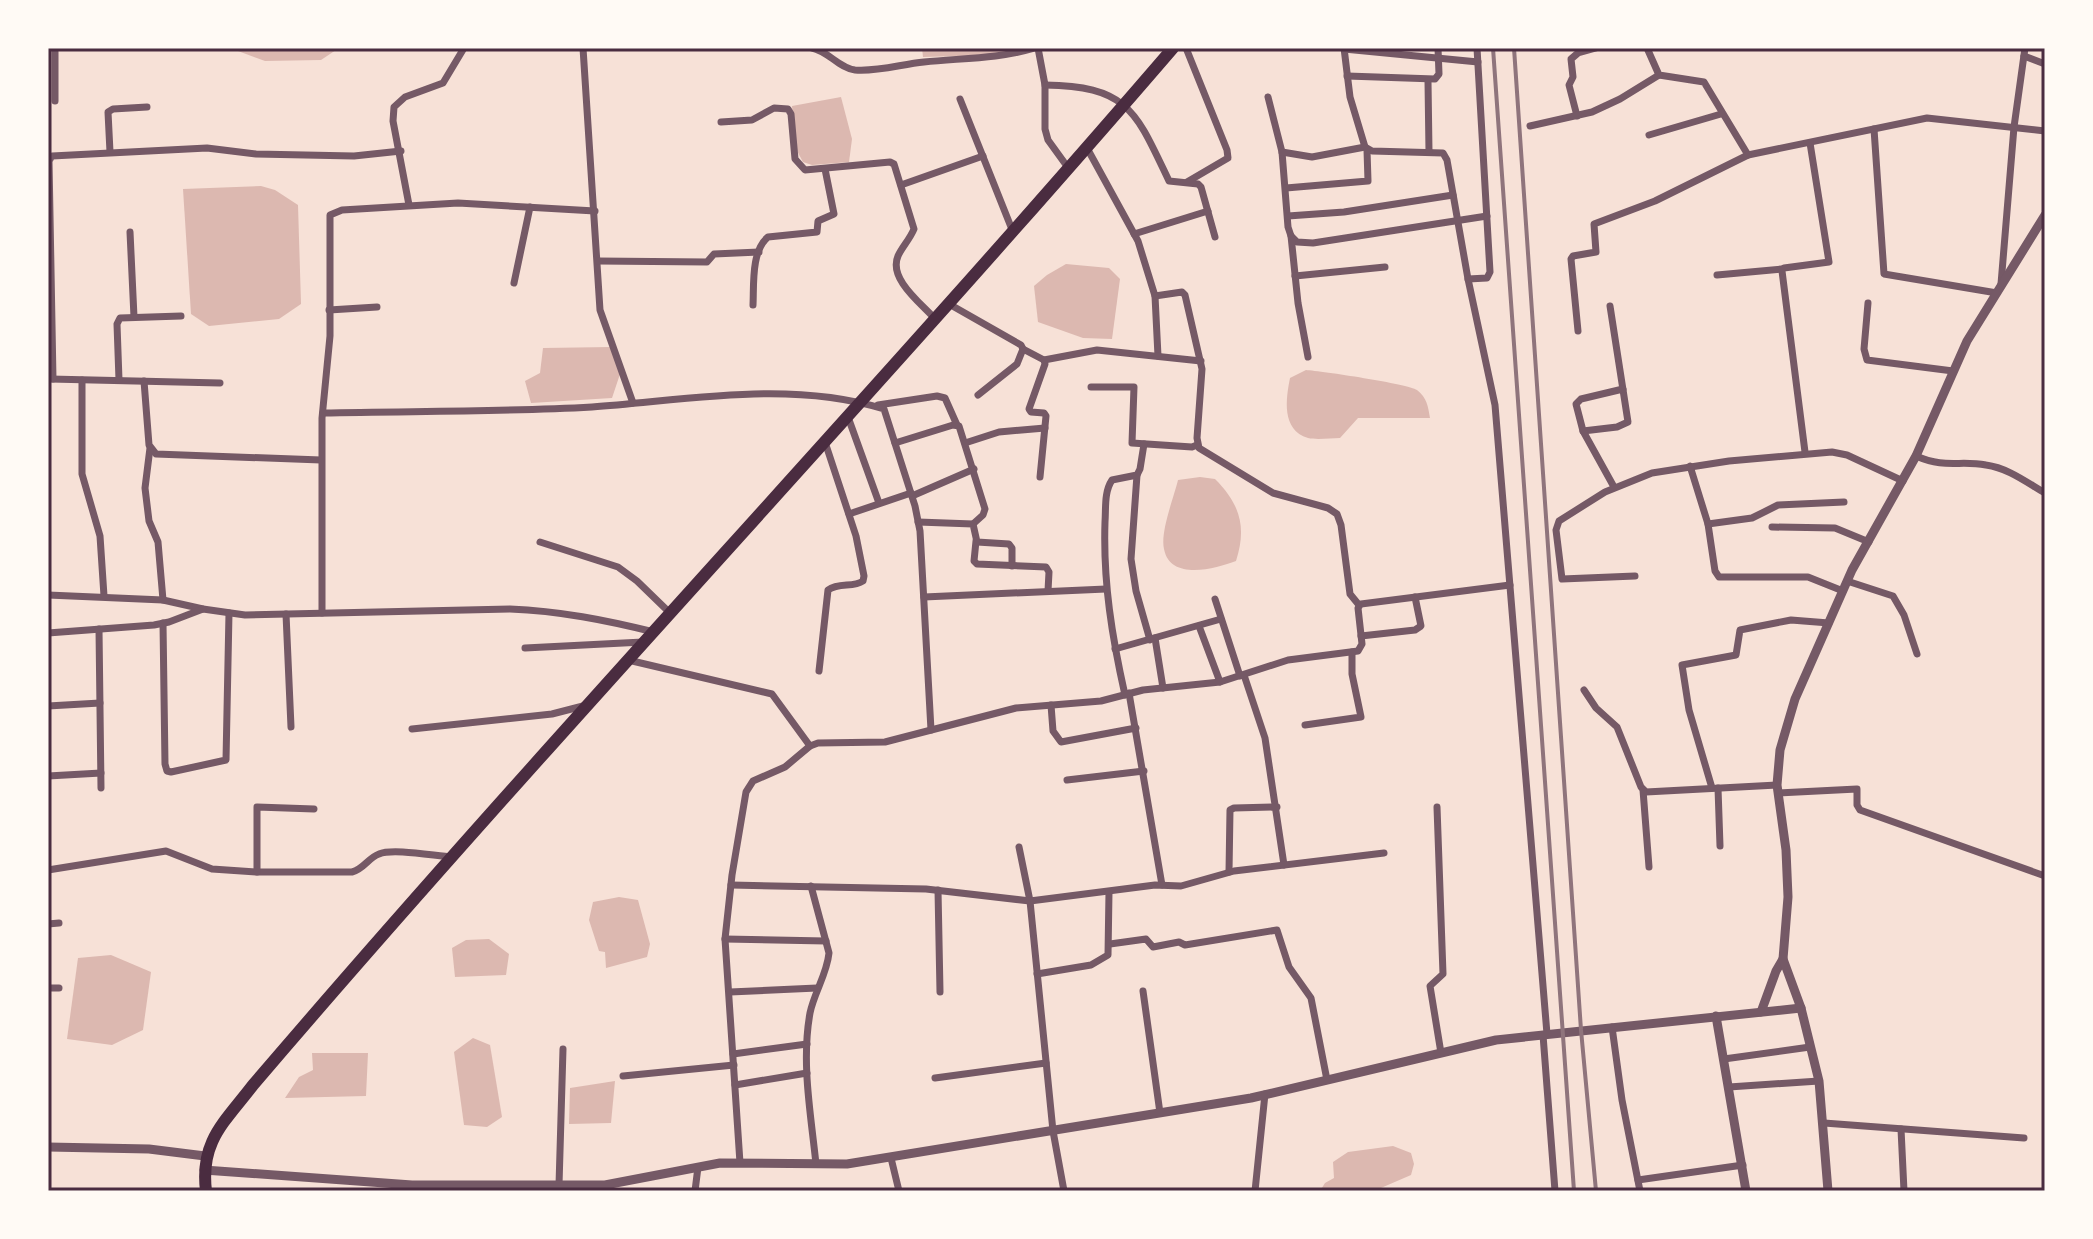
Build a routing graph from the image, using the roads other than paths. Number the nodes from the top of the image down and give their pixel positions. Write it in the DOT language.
graph roads {
  1 [pos="55,48"];
  2 [pos="464,48"];
  3 [pos="583,48"];
  4 [pos="812,48"];
  5 [pos="1036,48"];
  6 [pos="1173,48"];
  7 [pos="1186,48"];
  8 [pos="1344,48"];
  9 [pos="1438,48"];
  10 [pos="1477,48"];
  11 [pos="1596,48"];
  12 [pos="1647,48"];
  13 [pos="1390,51"];
  14 [pos="2025,52"];
  15 [pos="1439,59"];
  16 [pos="1478,62"];
  17 [pos="2045,64"];
  18 [pos="1659,75"];
  19 [pos="1347,76"];
  20 [pos="1428,81"];
  21 [pos="1045,85"];
  22 [pos="1268,97"];
  23 [pos="960,99"];
  24 [pos="55,101"];
  25 [pos="1125,104"];
  26 [pos="147,107"];
  27 [pos="1721,114"];
  28 [pos="1577,116"];
  29 [pos="721,122"];
  30 [pos="1530,126"];
  31 [pos="2014,127"];
  32 [pos="1874,129"];
  33 [pos="2045,131"];
  34 [pos="1649,135"];
  35 [pos="1810,143"];
  36 [pos="1087,148"];
  37 [pos="1366,148"];
  38 [pos="401,151"];
  39 [pos="110,152"];
  40 [pos="1282,152"];
  41 [pos="1429,152"];
  42 [pos="1748,155"];
  43 [pos="983,156"];
  44 [pos="825,169"];
  45 [pos="1069,169"];
  46 [pos="1186,183"];
  47 [pos="901,185"];
  48 [pos="1286,188"];
  49 [pos="1453,195"];
  50 [pos="409,205"];
  51 [pos="530,207"];
  52 [pos="595,211"];
  53 [pos="1208,211"];
  54 [pos="2045,215"];
  55 [pos="1288,216"];
  56 [pos="1487,216"];
  57 [pos="1458,223"];
  58 [pos="130,232"];
  59 [pos="1013,232"];
  60 [pos="1134,234"];
  61 [pos="1291,236"];
  62 [pos="1215,237"];
  63 [pos="759,252"];
  64 [pos="598,261"];
  65 [pos="1385,267"];
  66 [pos="1782,269"];
  67 [pos="50,273"];
  68 [pos="1717,275"];
  69 [pos="1295,276"];
  70 [pos="1468,279"];
  71 [pos="514,283"];
  72 [pos="1999,290"];
  73 [pos="1155,296"];
  74 [pos="1868,303"];
  75 [pos="949,304"];
  76 [pos="753,305"];
  77 [pos="1610,306"];
  78 [pos="377,307"];
  79 [pos="329,310"];
  80 [pos="181,316"];
  81 [pos="134,317"];
  82 [pos="935,319"];
  83 [pos="1578,331"];
  84 [pos="1023,349"];
  85 [pos="1158,356"];
  86 [pos="1308,357"];
  87 [pos="1044,360"];
  88 [pos="1201,361"];
  89 [pos="1953,371"];
  90 [pos="50,379"];
  91 [pos="82,380"];
  92 [pos="119,380"];
  93 [pos="144,381"];
  94 [pos="220,383"];
  95 [pos="1091,387"];
  96 [pos="1623,389"];
  97 [pos="978,395"];
  98 [pos="633,403"];
  99 [pos="858,403"];
  100 [pos="872,406"];
  101 [pos="323,413"];
  102 [pos="847,415"];
  103 [pos="957,425"];
  104 [pos="1045,428"];
  105 [pos="1583,431"];
  106 [pos="825,440"];
  107 [pos="895,443"];
  108 [pos="965,443"];
  109 [pos="1144,444"];
  110 [pos="1197,445"];
  111 [pos="150,448"];
  112 [pos="1805,452"];
  113 [pos="1916,456"];
  114 [pos="321,460"];
  115 [pos="1690,466"];
  116 [pos="974,469"];
  117 [pos="1137,475"];
  118 [pos="1040,477"];
  119 [pos="1903,481"];
  120 [pos="1614,487"];
  121 [pos="2045,493"];
  122 [pos="912,494"];
  123 [pos="1844,502"];
  124 [pos="879,503"];
  125 [pos="849,514"];
  126 [pos="918,522"];
  127 [pos="973,524"];
  128 [pos="1708,524"];
  129 [pos="1772,527"];
  130 [pos="976,541"];
  131 [pos="540,542"];
  132 [pos="1869,542"];
  133 [pos="1012,566"];
  134 [pos="1635,576"];
  135 [pos="1510,585"];
  136 [pos="1845,586"];
  137 [pos="1106,589"];
  138 [pos="1048,591"];
  139 [pos="48,595"];
  140 [pos="104,596"];
  141 [pos="924,597"];
  142 [pos="1415,597"];
  143 [pos="1215,599"];
  144 [pos="163,600"];
  145 [pos="1359,605"];
  146 [pos="203,609"];
  147 [pos="229,613"];
  148 [pos="322,613"];
  149 [pos="670,613"];
  150 [pos="286,614"];
  151 [pos="1221,619"];
  152 [pos="163,623"];
  153 [pos="1829,623"];
  154 [pos="1199,626"];
  155 [pos="99,629"];
  156 [pos="654,632"];
  157 [pos="48,633"];
  158 [pos="1361,636"];
  159 [pos="1152,639"];
  160 [pos="644,642"];
  161 [pos="525,648"];
  162 [pos="1115,649"];
  163 [pos="1352,652"];
  164 [pos="1917,654"];
  165 [pos="628,660"];
  166 [pos="819,671"];
  167 [pos="1242,675"];
  168 [pos="1220,682"];
  169 [pos="1163,688"];
  170 [pos="1584,690"];
  171 [pos="1127,694"];
  172 [pos="100,703"];
  173 [pos="591,703"];
  174 [pos="1051,705"];
  175 [pos="48,706"];
  176 [pos="1305,725"];
  177 [pos="291,727"];
  178 [pos="1136,728"];
  179 [pos="412,729"];
  180 [pos="931,730"];
  181 [pos="810,746"];
  182 [pos="1144,771"];
  183 [pos="101,773"];
  184 [pos="48,776"];
  185 [pos="1067,780"];
  186 [pos="101,788"];
  187 [pos="1715,788"];
  188 [pos="1778,789"];
  189 [pos="1643,790"];
  190 [pos="1277,807"];
  191 [pos="1437,807"];
  192 [pos="314,809"];
  193 [pos="1720,846"];
  194 [pos="1019,847"];
  195 [pos="1384,853"];
  196 [pos="452,857"];
  197 [pos="1284,865"];
  198 [pos="1649,867"];
  199 [pos="48,870"];
  200 [pos="257,872"];
  201 [pos="1229,872"];
  202 [pos="2045,876"];
  203 [pos="731,885"];
  204 [pos="1162,885"];
  205 [pos="811,886"];
  206 [pos="938,890"];
  207 [pos="1109,892"];
  208 [pos="1030,901"];
  209 [pos="59,923"];
  210 [pos="48,924"];
  211 [pos="725,939"];
  212 [pos="826,941"];
  213 [pos="1110,944"];
  214 [pos="1783,959"];
  215 [pos="1037,974"];
  216 [pos="48,988"];
  217 [pos="59,988"];
  218 [pos="817,988"];
  219 [pos="1143,991"];
  220 [pos="730,992"];
  221 [pos="940,992"];
  222 [pos="1801,1008"];
  223 [pos="1761,1012"];
  224 [pos="1716,1016"];
  225 [pos="1612,1027"];
  226 [pos="1545,1035"];
  227 [pos="807,1044"];
  228 [pos="1810,1047"];
  229 [pos="563,1049"];
  230 [pos="1441,1053"];
  231 [pos="733,1054"];
  232 [pos="1724,1059"];
  233 [pos="1046,1063"];
  234 [pos="734,1065"];
  235 [pos="807,1073"];
  236 [pos="623,1076"];
  237 [pos="935,1078"];
  238 [pos="1327,1080"];
  239 [pos="1819,1081"];
  240 [pos="735,1085"];
  241 [pos="1729,1087"];
  242 [pos="1265,1094"];
  243 [pos="1160,1113"];
  244 [pos="1824,1123"];
  245 [pos="1901,1129"];
  246 [pos="1053,1131"];
  247 [pos="2024,1138"];
  248 [pos="48,1147"];
  249 [pos="205,1156"];
  250 [pos="891,1158"];
  251 [pos="740,1163"];
  252 [pos="816,1164"];
  253 [pos="1743,1165"];
  254 [pos="698,1167"];
  255 [pos="204,1170"];
  256 [pos="1638,1180"];
  257 [pos="559,1185"];
  258 [pos="433,1188"];
  259 [pos="206,1191"];
  260 [pos="695,1191"];
  261 [pos="899,1191"];
  262 [pos="1064,1191"];
  263 [pos="1255,1191"];
  264 [pos="1555,1191"];
  265 [pos="1640,1191"];
  266 [pos="1746,1191"];
  267 [pos="1828,1191"];
  268 [pos="1904,1191"];
  1 -- 24 [label="street"];
  2 -- 38 [label="street"];
  3 -- 52 [label="street"];
  4 -- 5 [label="street"];
  5 -- 21 [label="street"];
  6 -- 25 [label="main road"];
  7 -- 46 [label="street"];
  8 -- 13 [label="street"];
  8 -- 19 [label="street"];
  9 -- 15 [label="street"];
  10 -- 16 [label="street"];
  11 -- 28 [label="street"];
  12 -- 18 [label="street"];
  13 -- 15 [label="street"];
  14 -- 17 [label="street"];
  14 -- 31 [label="street"];
  15 -- 16 [label="street"];
  15 -- 20 [label="street"];
  16 -- 56 [label="street"];
  18 -- 27 [label="street"];
  18 -- 28 [label="street"];
  19 -- 20 [label="street"];
  19 -- 37 [label="street"];
  20 -- 41 [label="street"];
  21 -- 25 [label="street"];
  21 -- 45 [label="street"];
  22 -- 40 [label="street"];
  23 -- 43 [label="street"];
  25 -- 36 [label="main road"];
  25 -- 46 [label="street"];
  26 -- 39 [label="street"];
  27 -- 34 [label="street"];
  27 -- 42 [label="street"];
  28 -- 30 [label="street"];
  29 -- 44 [label="street"];
  31 -- 32 [label="street"];
  31 -- 33 [label="street"];
  31 -- 72 [label="street"];
  32 -- 35 [label="street"];
  32 -- 72 [label="street"];
  35 -- 42 [label="street"];
  35 -- 66 [label="street"];
  36 -- 45 [label="main road"];
  36 -- 60 [label="street"];
  37 -- 40 [label="street"];
  37 -- 41 [label="street"];
  37 -- 48 [label="street"];
  38 -- 39 [label="street"];
  38 -- 50 [label="street"];
  39 -- 67 [label="street"];
  40 -- 48 [label="street"];
  41 -- 49 [label="street"];
  42 -- 83 [label="street"];
  43 -- 47 [label="street"];
  43 -- 59 [label="street"];
  44 -- 47 [label="street"];
  44 -- 63 [label="street"];
  45 -- 59 [label="main road"];
  46 -- 53 [label="street"];
  47 -- 82 [label="street"];
  48 -- 55 [label="street"];
  49 -- 55 [label="street"];
  49 -- 57 [label="street"];
  50 -- 51 [label="street"];
  50 -- 79 [label="street"];
  51 -- 52 [label="street"];
  51 -- 71 [label="street"];
  52 -- 64 [label="street"];
  53 -- 60 [label="street"];
  53 -- 62 [label="street"];
  54 -- 72 [label="street"];
  55 -- 61 [label="street"];
  56 -- 57 [label="street"];
  56 -- 70 [label="street"];
  57 -- 61 [label="street"];
  57 -- 70 [label="street"];
  58 -- 81 [label="street"];
  59 -- 75 [label="main road"];
  60 -- 73 [label="street"];
  61 -- 69 [label="street"];
  63 -- 64 [label="street"];
  63 -- 76 [label="street"];
  64 -- 98 [label="street"];
  65 -- 69 [label="street"];
  66 -- 68 [label="street"];
  66 -- 112 [label="street"];
  67 -- 90 [label="street"];
  69 -- 86 [label="street"];
  70 -- 135 [label="street"];
  72 -- 89 [label="street"];
  73 -- 85 [label="street"];
  73 -- 88 [label="street"];
  74 -- 89 [label="street"];
  75 -- 82 [label="main road"];
  75 -- 84 [label="street"];
  77 -- 96 [label="street"];
  78 -- 79 [label="street"];
  79 -- 101 [label="street"];
  80 -- 81 [label="street"];
  81 -- 92 [label="street"];
  82 -- 99 [label="main road"];
  84 -- 87 [label="street"];
  84 -- 97 [label="street"];
  85 -- 87 [label="street"];
  85 -- 88 [label="street"];
  87 -- 104 [label="street"];
  88 -- 110 [label="street"];
  89 -- 113 [label="street"];
  90 -- 91 [label="street"];
  91 -- 92 [label="street"];
  91 -- 140 [label="street"];
  92 -- 93 [label="street"];
  93 -- 94 [label="street"];
  93 -- 111 [label="street"];
  95 -- 109 [label="street"];
  96 -- 105 [label="street"];
  96 -- 105 [label="street"];
  98 -- 99 [label="street"];
  98 -- 101 [label="street"];
  99 -- 100 [label="street"];
  99 -- 102 [label="main road"];
  100 -- 103 [label="street"];
  100 -- 107 [label="street"];
  101 -- 114 [label="street"];
  102 -- 106 [label="main road"];
  102 -- 124 [label="street"];
  103 -- 107 [label="street"];
  103 -- 108 [label="street"];
  104 -- 108 [label="street"];
  104 -- 118 [label="street"];
  105 -- 120 [label="street"];
  106 -- 125 [label="street"];
  106 -- 149 [label="main road"];
  107 -- 122 [label="street"];
  108 -- 116 [label="street"];
  109 -- 110 [label="street"];
  109 -- 117 [label="street"];
  110 -- 145 [label="street"];
  111 -- 114 [label="street"];
  111 -- 144 [label="street"];
  112 -- 115 [label="street"];
  112 -- 119 [label="street"];
  113 -- 119 [label="street"];
  113 -- 121 [label="street"];
  114 -- 148 [label="street"];
  115 -- 120 [label="street"];
  115 -- 128 [label="street"];
  116 -- 122 [label="street"];
  116 -- 127 [label="street"];
  117 -- 137 [label="street"];
  117 -- 159 [label="street"];
  119 -- 132 [label="street"];
  120 -- 134 [label="street"];
  122 -- 124 [label="street"];
  122 -- 126 [label="street"];
  123 -- 128 [label="street"];
  124 -- 125 [label="street"];
  125 -- 166 [label="street"];
  126 -- 127 [label="street"];
  126 -- 141 [label="street"];
  127 -- 130 [label="street"];
  128 -- 136 [label="street"];
  129 -- 132 [label="street"];
  130 -- 133 [label="street"];
  130 -- 133 [label="street"];
  131 -- 149 [label="street"];
  132 -- 136 [label="street"];
  133 -- 138 [label="street"];
  135 -- 142 [label="street"];
  135 -- 226 [label="street"];
  136 -- 153 [label="street"];
  136 -- 164 [label="street"];
  137 -- 138 [label="street"];
  137 -- 162 [label="street"];
  138 -- 141 [label="street"];
  139 -- 140 [label="street"];
  140 -- 144 [label="street"];
  141 -- 180 [label="street"];
  142 -- 145 [label="street"];
  142 -- 158 [label="street"];
  143 -- 151 [label="street"];
  144 -- 146 [label="street"];
  145 -- 158 [label="street"];
  146 -- 147 [label="street"];
  146 -- 152 [label="street"];
  147 -- 150 [label="street"];
  147 -- 152 [label="street"];
  148 -- 150 [label="street"];
  148 -- 156 [label="street"];
  149 -- 156 [label="main road"];
  150 -- 177 [label="street"];
  151 -- 154 [label="street"];
  151 -- 167 [label="street"];
  152 -- 155 [label="street"];
  153 -- 187 [label="street"];
  153 -- 188 [label="street"];
  154 -- 159 [label="street"];
  154 -- 168 [label="street"];
  155 -- 157 [label="street"];
  155 -- 172 [label="street"];
  156 -- 160 [label="main road"];
  158 -- 163 [label="street"];
  159 -- 162 [label="street"];
  159 -- 169 [label="street"];
  160 -- 161 [label="street"];
  160 -- 165 [label="main road"];
  162 -- 171 [label="street"];
  163 -- 167 [label="street"];
  163 -- 176 [label="street"];
  165 -- 173 [label="main road"];
  165 -- 181 [label="street"];
  167 -- 168 [label="street"];
  167 -- 190 [label="street"];
  168 -- 169 [label="street"];
  169 -- 171 [label="street"];
  170 -- 189 [label="street"];
  171 -- 174 [label="street"];
  171 -- 178 [label="street"];
  172 -- 175 [label="street"];
  172 -- 183 [label="street"];
  173 -- 179 [label="street"];
  173 -- 196 [label="main road"];
  174 -- 178 [label="street"];
  174 -- 180 [label="street"];
  178 -- 182 [label="street"];
  180 -- 181 [label="street"];
  181 -- 203 [label="street"];
  182 -- 185 [label="street"];
  182 -- 204 [label="street"];
  183 -- 184 [label="street"];
  183 -- 186 [label="street"];
  187 -- 188 [label="street"];
  187 -- 189 [label="street"];
  187 -- 193 [label="street"];
  188 -- 202 [label="street"];
  188 -- 214 [label="street"];
  189 -- 198 [label="street"];
  190 -- 197 [label="street"];
  190 -- 201 [label="street"];
  191 -- 230 [label="street"];
  192 -- 200 [label="street"];
  194 -- 208 [label="street"];
  195 -- 197 [label="street"];
  196 -- 200 [label="street"];
  196 -- 249 [label="main road"];
  197 -- 201 [label="street"];
  199 -- 200 [label="street"];
  201 -- 204 [label="street"];
  203 -- 205 [label="street"];
  203 -- 211 [label="street"];
  204 -- 207 [label="street"];
  205 -- 206 [label="street"];
  205 -- 212 [label="street"];
  206 -- 208 [label="street"];
  206 -- 221 [label="street"];
  207 -- 208 [label="street"];
  207 -- 213 [label="street"];
  208 -- 215 [label="street"];
  209 -- 210 [label="street"];
  211 -- 212 [label="street"];
  211 -- 220 [label="street"];
  212 -- 218 [label="street"];
  213 -- 215 [label="street"];
  213 -- 238 [label="street"];
  214 -- 222 [label="street"];
  214 -- 223 [label="street"];
  215 -- 233 [label="street"];
  216 -- 217 [label="street"];
  218 -- 220 [label="street"];
  218 -- 227 [label="street"];
  219 -- 243 [label="street"];
  220 -- 231 [label="street"];
  222 -- 223 [label="street"];
  222 -- 228 [label="street"];
  223 -- 224 [label="street"];
  224 -- 225 [label="street"];
  224 -- 232 [label="street"];
  225 -- 226 [label="street"];
  225 -- 256 [label="street"];
  226 -- 230 [label="street"];
  226 -- 264 [label="street"];
  227 -- 231 [label="street"];
  227 -- 235 [label="street"];
  228 -- 232 [label="street"];
  228 -- 239 [label="street"];
  229 -- 257 [label="street"];
  230 -- 238 [label="street"];
  231 -- 234 [label="street"];
  232 -- 241 [label="street"];
  233 -- 237 [label="street"];
  233 -- 246 [label="street"];
  234 -- 236 [label="street"];
  234 -- 240 [label="street"];
  235 -- 240 [label="street"];
  235 -- 252 [label="street"];
  238 -- 242 [label="street"];
  239 -- 241 [label="street"];
  239 -- 244 [label="street"];
  240 -- 251 [label="street"];
  241 -- 253 [label="street"];
  242 -- 243 [label="street"];
  242 -- 263 [label="street"];
  243 -- 246 [label="street"];
  244 -- 245 [label="street"];
  244 -- 267 [label="street"];
  245 -- 247 [label="street"];
  245 -- 268 [label="street"];
  246 -- 250 [label="street"];
  246 -- 262 [label="street"];
  248 -- 249 [label="street"];
  249 -- 255 [label="main road"];
  250 -- 252 [label="street"];
  250 -- 261 [label="street"];
  251 -- 252 [label="street"];
  251 -- 254 [label="street"];
  253 -- 256 [label="street"];
  253 -- 266 [label="street"];
  254 -- 257 [label="street"];
  254 -- 260 [label="street"];
  255 -- 258 [label="street"];
  255 -- 259 [label="main road"];
  256 -- 265 [label="street"];
  257 -- 258 [label="street"];
}
